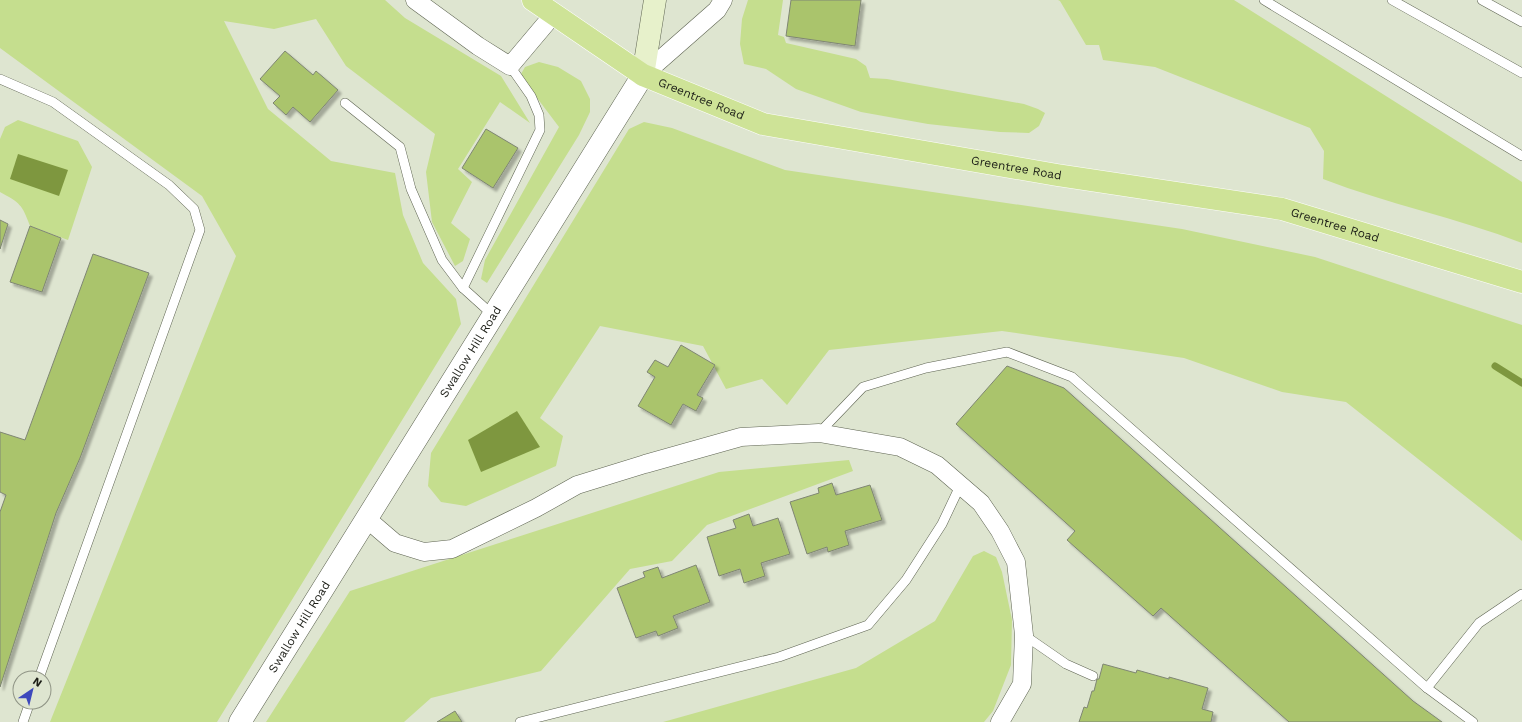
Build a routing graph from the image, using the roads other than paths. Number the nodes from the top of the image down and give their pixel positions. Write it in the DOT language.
graph roads {
  1 [pos="415,0"];
  2 [pos="533,0"];
  3 [pos="655,0"];
  4 [pos="722,0"];
  5 [pos="1264,0"];
  6 [pos="1392,0"];
  7 [pos="1482,0"];
  8 [pos="553,14"];
  9 [pos="1522,22"];
  10 [pos="510,66"];
  11 [pos="1522,73"];
  12 [pos="643,75"];
  13 [pos="0,79"];
  14 [pos="345,103"];
  15 [pos="1522,156"];
  16 [pos="1522,282"];
  17 [pos="463,288"];
  18 [pos="494,316"];
  19 [pos="819,433"];
  20 [pos="960,486"];
  21 [pos="367,519"];
  22 [pos="1522,594"];
  23 [pos="1024,635"];
  24 [pos="42,670"];
  25 [pos="1092,676"];
  26 [pos="1427,688"];
  27 [pos="27,710"];
  28 [pos="23,722"];
  29 [pos="240,722"];
  30 [pos="520,722"];
  31 [pos="1000,722"];
  32 [pos="1473,722"];
  1 -- 10 [label="street"];
  2 -- 8 [label="main road, Greentree Road"];
  3 -- 12 [label="main road"];
  4 -- 12 [label="street, Swallow Hill Road"];
  5 -- 15 [label="lane"];
  6 -- 11 [label="lane"];
  7 -- 9 [label="lane"];
  8 -- 10 [label="street"];
  8 -- 12 [label="main road, Greentree Road"];
  10 -- 17 [label="lane"];
  12 -- 16 [label="main road, Greentree Road"];
  12 -- 18 [label="street, Swallow Hill Road"];
  13 -- 24 [label="lane"];
  14 -- 17 [label="lane"];
  17 -- 18 [label="lane"];
  18 -- 21 [label="street, Swallow Hill Road"];
  19 -- 20 [label="street"];
  19 -- 21 [label="street"];
  19 -- 26 [label="lane"];
  20 -- 23 [label="street"];
  20 -- 30 [label="lane"];
  21 -- 29 [label="street, Swallow Hill Road"];
  22 -- 26 [label="lane"];
  23 -- 25 [label="lane"];
  23 -- 31 [label="street"];
  26 -- 32 [label="lane"];
  27 -- 28 [label="lane"];
}
